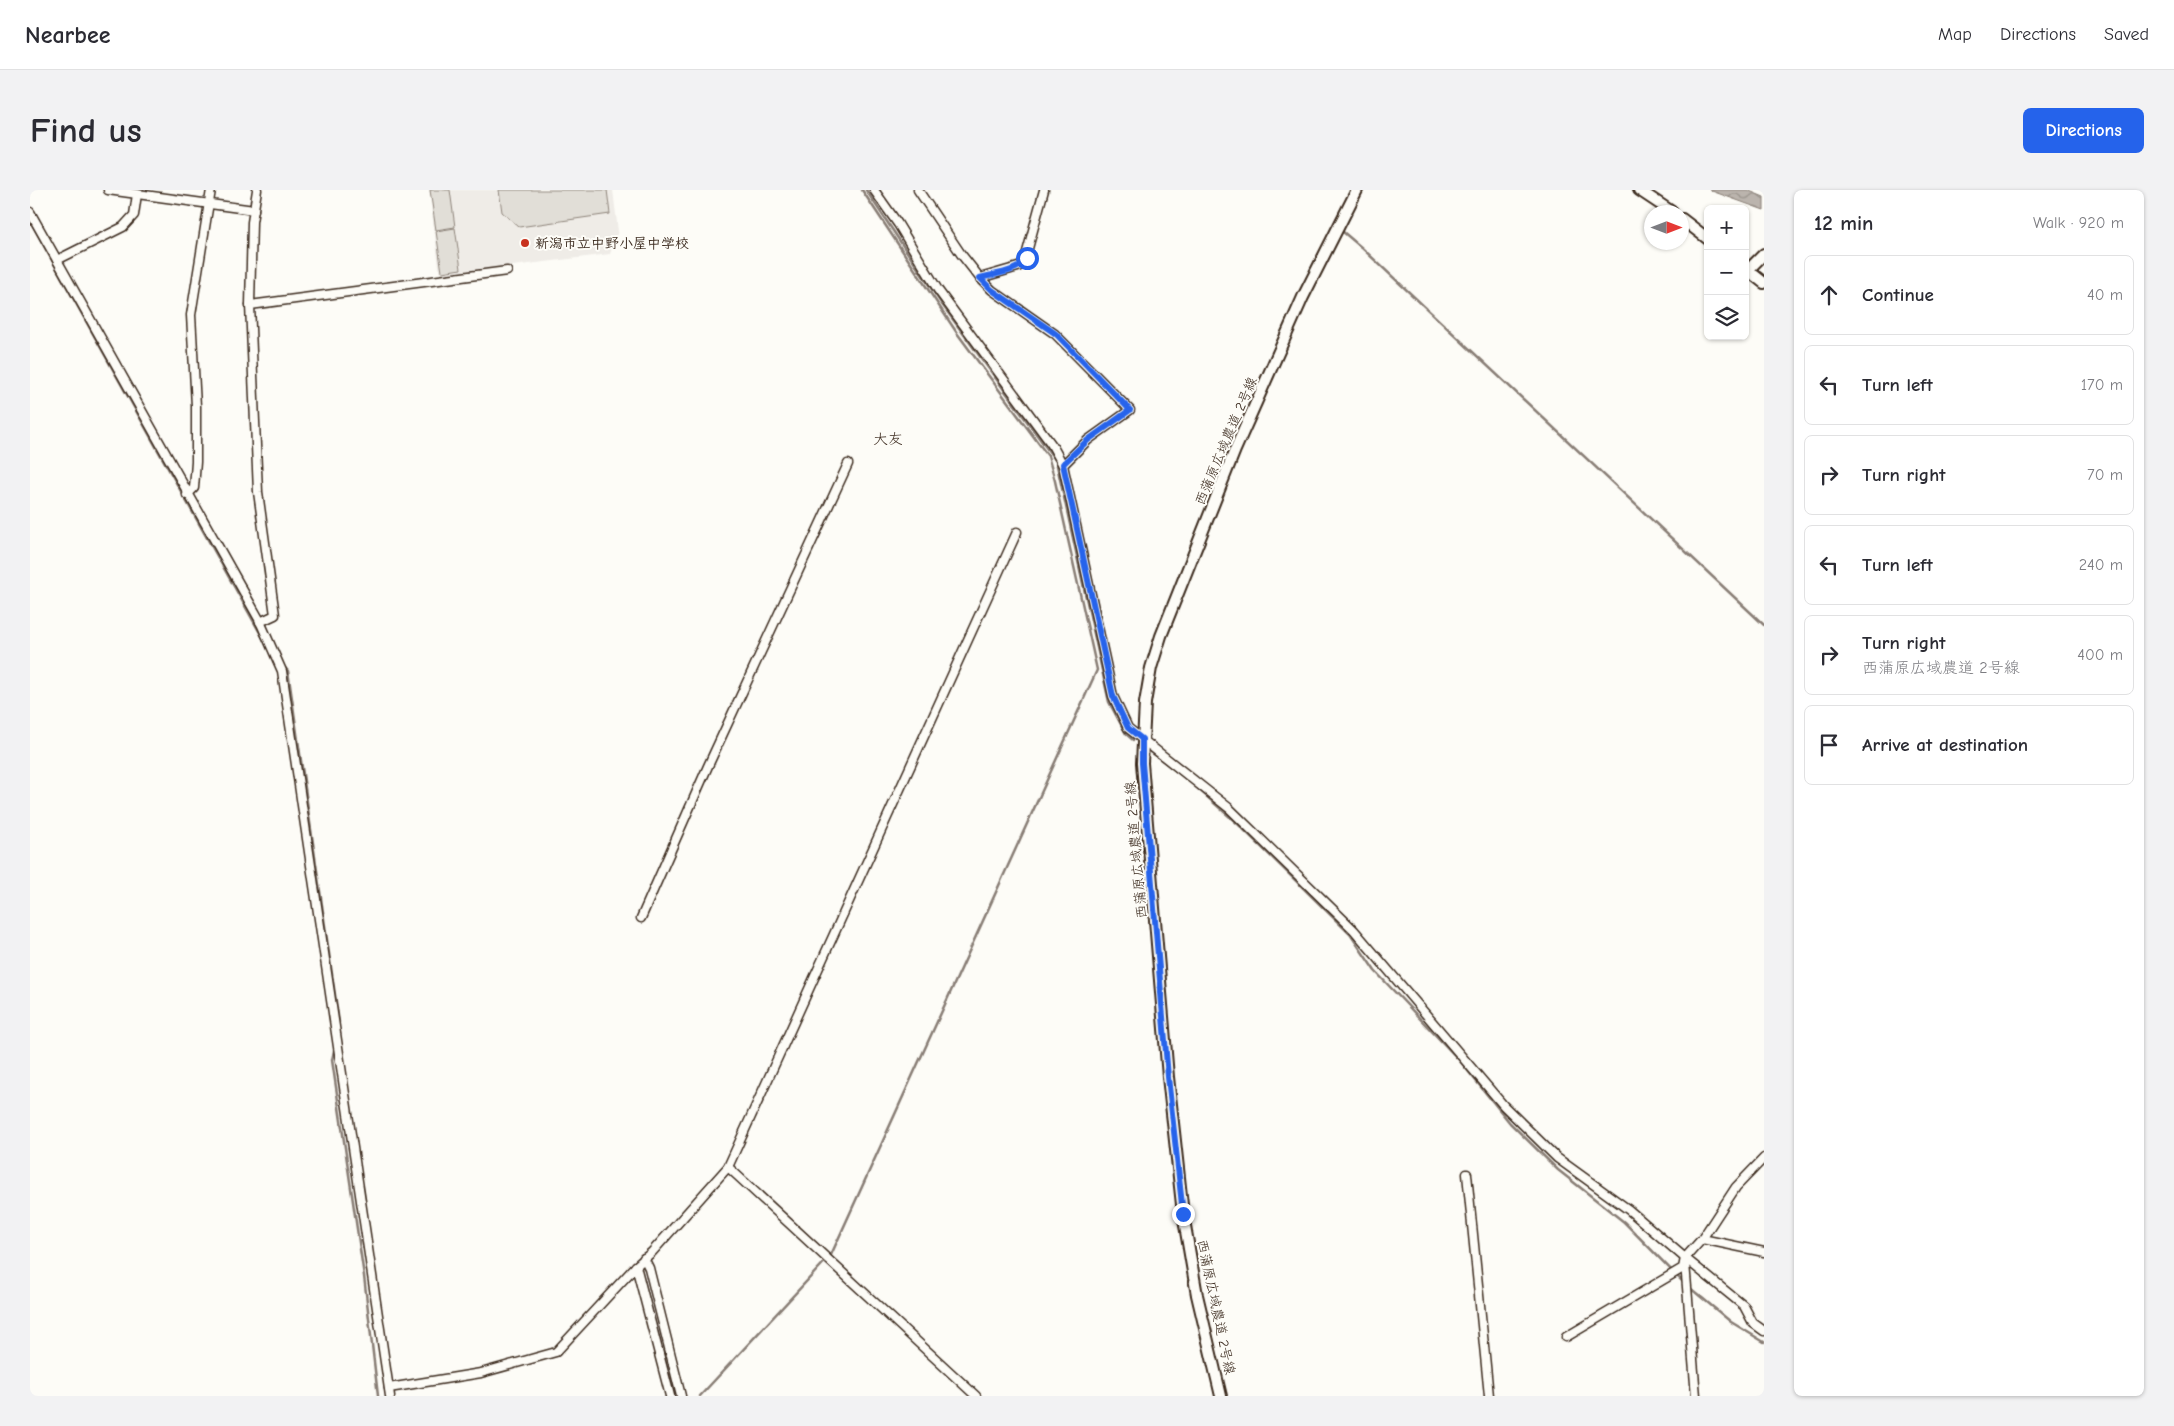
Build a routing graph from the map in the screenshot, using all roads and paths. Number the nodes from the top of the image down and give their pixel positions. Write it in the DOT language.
graph roads {
  1 [pos="108,190"];
  2 [pos="210,190"];
  3 [pos="257,190"];
  4 [pos="874,190"];
  5 [pos="918,190"];
  6 [pos="1044,190"];
  7 [pos="1357,190"];
  8 [pos="1639,190"];
  9 [pos="137,194"];
  10 [pos="208,204"];
  11 [pos="1662,205"];
  12 [pos="254,210"];
  13 [pos="30,212"];
  14 [pos="1689,224"];
  15 [pos="1704,236"];
  16 [pos="1764,254"];
  17 [pos="57,260"];
  18 [pos="1749,267"];
  19 [pos="506,271"];
  20 [pos="1749,271"];
  21 [pos="980,278"];
  22 [pos="1764,283"];
  23 [pos="250,305"];
  24 [pos="848,464"];
  25 [pos="1063,464"];
  26 [pos="187,495"];
  27 [pos="1017,532"];
  28 [pos="260,622"];
  29 [pos="1142,739"];
  30 [pos="641,918"];
  31 [pos="1764,1158"];
  32 [pos="728,1167"];
  33 [pos="1467,1174"];
  34 [pos="1702,1239"];
  35 [pos="1764,1252"];
  36 [pos="644,1258"];
  37 [pos="1685,1258"];
  38 [pos="636,1266"];
  39 [pos="1764,1331"];
  40 [pos="1566,1337"];
  41 [pos="390,1392"];
  42 [pos="670,1396"];
  43 [pos="681,1396"];
  44 [pos="976,1396"];
  45 [pos="1221,1396"];
  46 [pos="1489,1396"];
  47 [pos="1696,1396"];
  1 -- 9 [label="street"];
  2 -- 10 [label="street"];
  3 -- 12 [label="street"];
  4 -- 25 [label="street"];
  5 -- 21 [label="street"];
  6 -- 21 [label="street"];
  7 -- 29 [label="street, 西蒲原広域農道 2号線"];
  8 -- 11 [label="street"];
  9 -- 10 [label="street"];
  9 -- 17 [label="street"];
  10 -- 12 [label="street"];
  10 -- 26 [label="street"];
  12 -- 23 [label="street"];
  13 -- 17 [label="street"];
  14 -- 15 [label="street"];
  16 -- 18 [label="street"];
  17 -- 26 [label="street"];
  19 -- 23 [label="street"];
  20 -- 22 [label="street"];
  21 -- 25 [label="street"];
  23 -- 28 [label="street"];
  24 -- 30 [label="street"];
  25 -- 29 [label="street"];
  26 -- 28 [label="street"];
  27 -- 32 [label="street"];
  28 -- 41 [label="street"];
  29 -- 37 [label="street"];
  29 -- 45 [label="street, 西蒲原広域農道 2号線"];
  31 -- 34 [label="street"];
  32 -- 36 [label="street"];
  32 -- 44 [label="street"];
  33 -- 46 [label="street"];
  34 -- 35 [label="street"];
  34 -- 37 [label="street"];
  36 -- 38 [label="street"];
  36 -- 43 [label="street"];
  37 -- 39 [label="street"];
  37 -- 40 [label="street"];
  37 -- 47 [label="street"];
  38 -- 41 [label="street"];
  38 -- 42 [label="street"];
}
